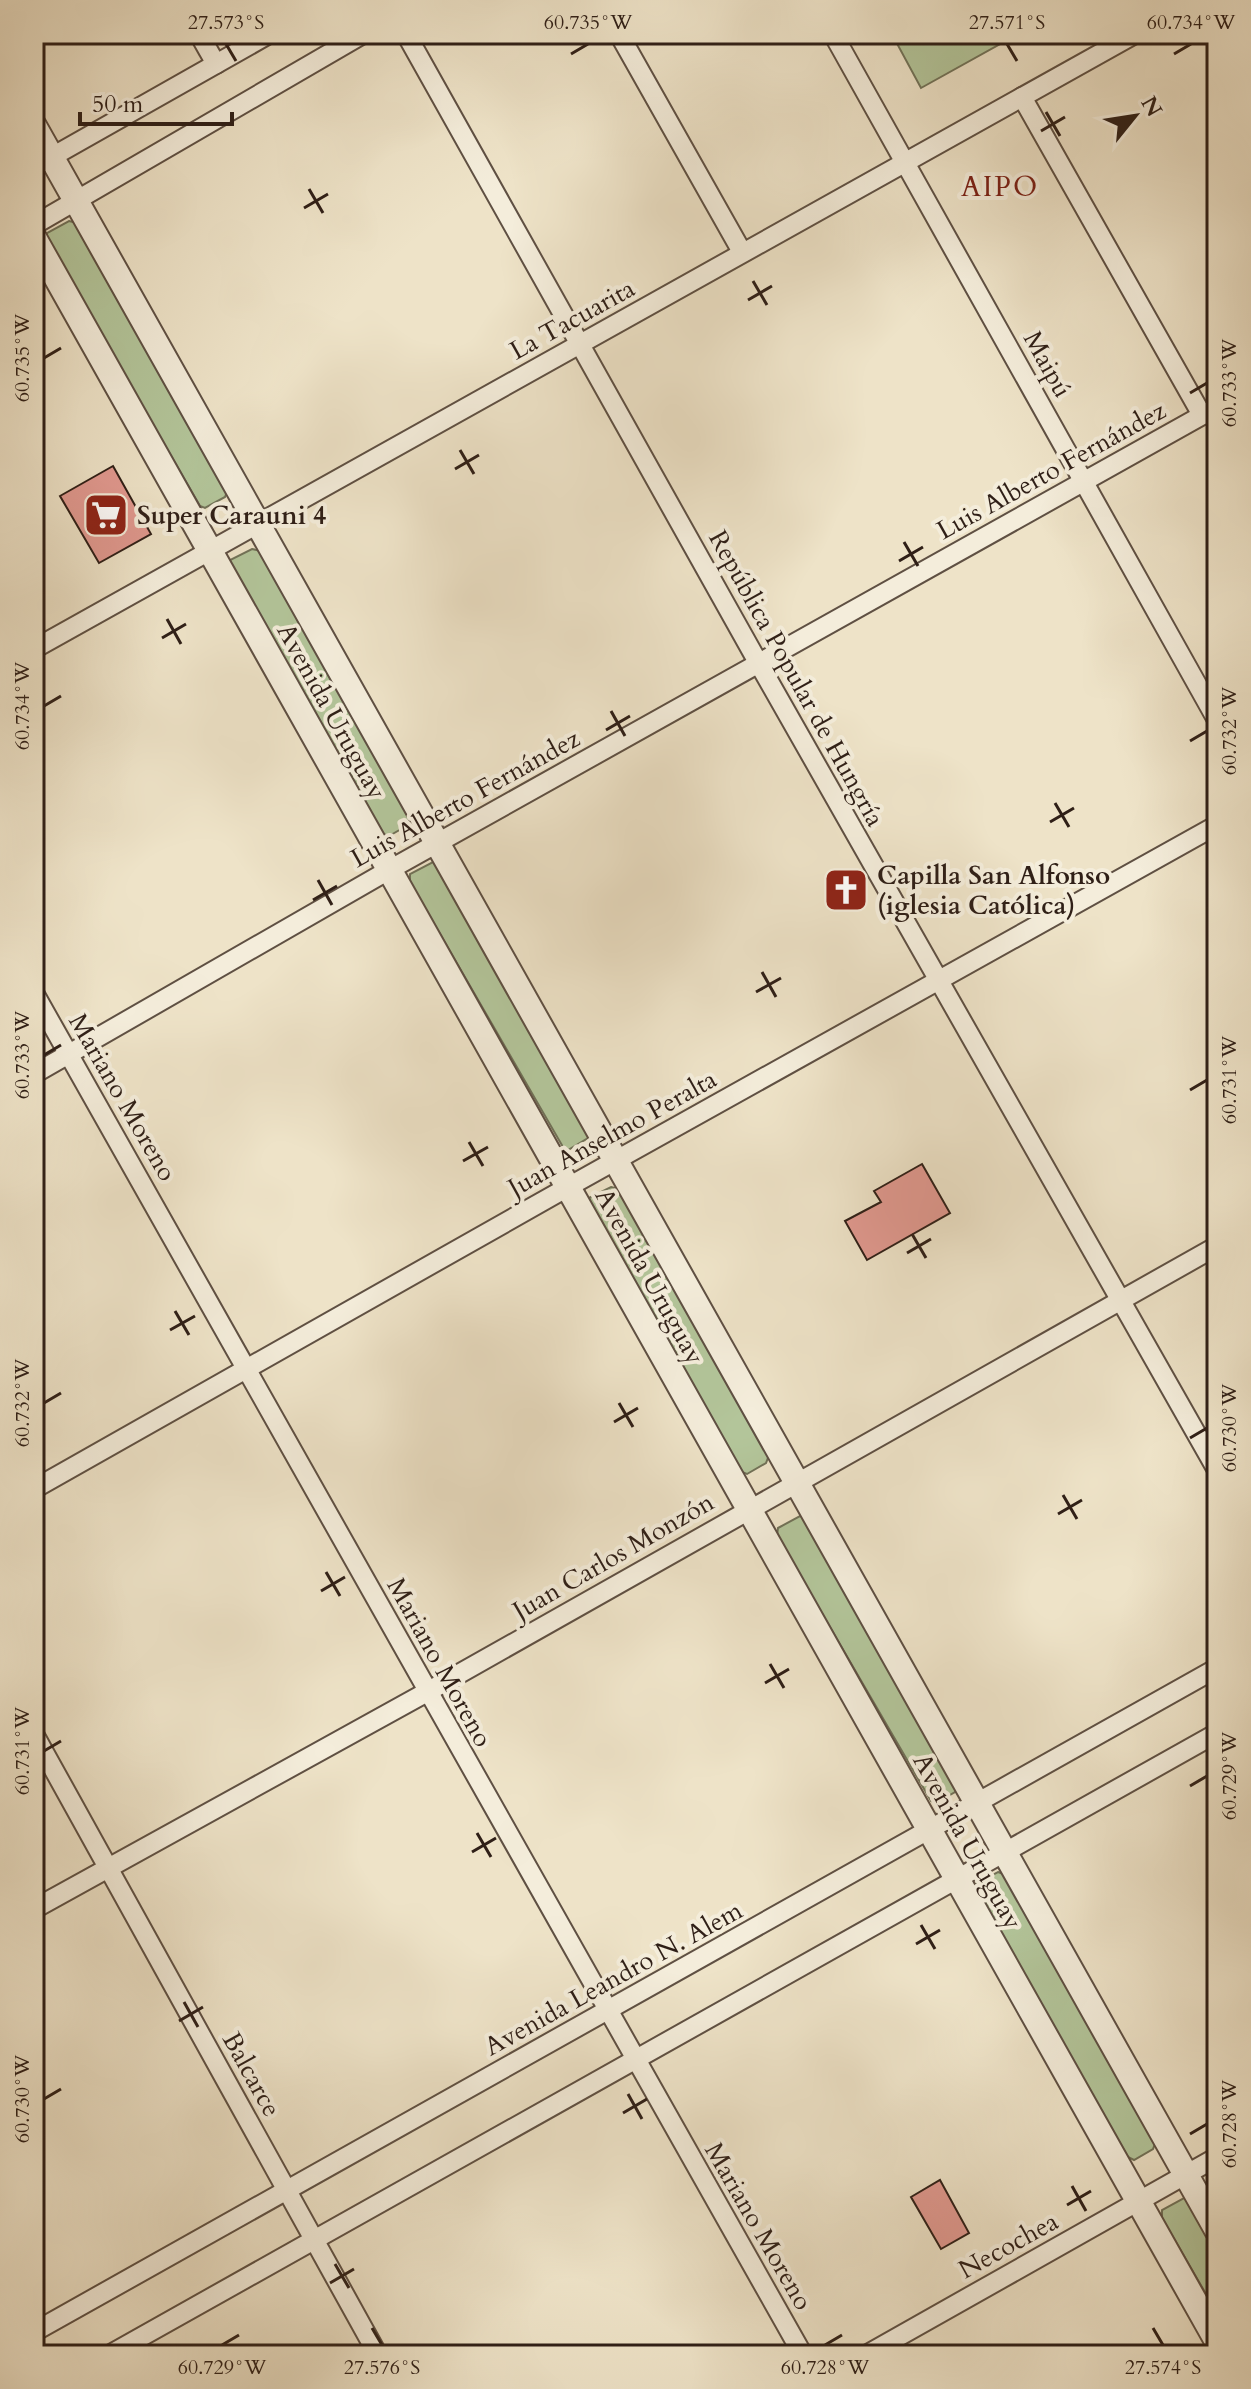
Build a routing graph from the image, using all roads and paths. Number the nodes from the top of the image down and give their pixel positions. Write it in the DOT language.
graph roads {
  1 [pos="199,34"];
  2 [pos="269,34"];
  3 [pos="363,34"];
  4 [pos="406,34"];
  5 [pos="619,34"];
  6 [pos="833,34"];
  7 [pos="1135,34"];
  8 [pos="216,64"];
  9 [pos="1022,97"];
  10 [pos="34,126"];
  11 [pos="43,162"];
  12 [pos="905,162"];
  13 [pos="76,201"];
  14 [pos="34,225"];
  15 [pos="34,238"];
  16 [pos="742,252"];
  17 [pos="580,344"];
  18 [pos="1209,411"];
  19 [pos="1084,481"];
  20 [pos="258,524"];
  21 [pos="210,551"];
  22 [pos="34,649"];
  23 [pos="759,664"];
  24 [pos="1217,720"];
  25 [pos="1217,825"];
  26 [pos="437,843"];
  27 [pos="389,870"];
  28 [pos="939,980"];
  29 [pos="34,993"];
  30 [pos="68,1055"];
  31 [pos="34,1074"];
  32 [pos="616,1160"];
  33 [pos="568,1187"];
  34 [pos="1217,1246"];
  35 [pos="1122,1301"];
  36 [pos="248,1370"];
  37 [pos="1217,1470"];
  38 [pos="797,1482"];
  39 [pos="34,1489"];
  40 [pos="749,1509"];
  41 [pos="1217,1668"];
  42 [pos="427,1692"];
  43 [pos="1217,1733"];
  44 [pos="34,1734"];
  45 [pos="977,1803"];
  46 [pos="929,1829"];
  47 [pos="1005,1852"];
  48 [pos="109,1867"];
  49 [pos="957,1879"];
  50 [pos="34,1909"];
  51 [pos="608,2012"];
  52 [pos="635,2060"];
  53 [pos="1217,2157"];
  54 [pos="1186,2174"];
  55 [pos="286,2191"];
  56 [pos="1138,2202"];
  57 [pos="1217,2230"];
  58 [pos="313,2240"];
  59 [pos="34,2332"];
  60 [pos="1217,2341"];
  61 [pos="109,2355"];
  62 [pos="378,2355"];
  63 [pos="803,2355"];
  64 [pos="866,2355"];
  1 -- 8 [label="street"];
  2 -- 8 [label="street"];
  3 -- 13 [label="street"];
  4 -- 17 [label="street, República Popular de Hungría"];
  5 -- 16 [label="street"];
  6 -- 12 [label="street, Maipú"];
  7 -- 9 [label="street, La Tacuarita"];
  8 -- 11 [label="street"];
  9 -- 12 [label="street, La Tacuarita"];
  9 -- 18 [label="street"];
  10 -- 11 [label="street, Avenida Uruguay"];
  11 -- 13 [label="street, Avenida Uruguay"];
  12 -- 16 [label="street, La Tacuarita"];
  12 -- 19 [label="street, Maipú"];
  13 -- 14 [label="street"];
  13 -- 20 [label="street, Avenida Uruguay"];
  15 -- 21 [label="street, Avenida Uruguay"];
  16 -- 17 [label="street, La Tacuarita"];
  17 -- 20 [label="street, La Tacuarita"];
  17 -- 23 [label="street, República Popular de Hungría"];
  18 -- 19 [label="street, Luis Alberto Fernández"];
  19 -- 23 [label="street, Luis Alberto Fernández"];
  19 -- 24 [label="street, Maipú"];
  20 -- 21 [label="street, La Tacuarita"];
  20 -- 26 [label="street, Avenida Uruguay"];
  21 -- 22 [label="street, La Tacuarita"];
  21 -- 27 [label="street, Avenida Uruguay"];
  23 -- 26 [label="street, Luis Alberto Fernández"];
  23 -- 28 [label="street, República Popular de Hungría"];
  25 -- 28 [label="street, Juan Anselmo Peralta"];
  26 -- 27 [label="street, Luis Alberto Fernández"];
  26 -- 32 [label="street, Avenida Uruguay"];
  27 -- 30 [label="street, Luis Alberto Fernández"];
  27 -- 33 [label="street, Avenida Uruguay"];
  28 -- 32 [label="street, Juan Anselmo Peralta"];
  28 -- 35 [label="street, República Popular de Hungría"];
  29 -- 30 [label="street, Mariano Moreno"];
  30 -- 31 [label="street, Luis Alberto Fernández"];
  30 -- 36 [label="street, Mariano Moreno"];
  32 -- 33 [label="street, Juan Anselmo Peralta"];
  32 -- 38 [label="street, Avenida Uruguay"];
  33 -- 36 [label="street, Juan Anselmo Peralta"];
  33 -- 40 [label="street, Avenida Uruguay"];
  34 -- 35 [label="street, Juan Carlos Monzón"];
  35 -- 37 [label="street, República Popular de Hungría"];
  35 -- 38 [label="street, Juan Carlos Monzón"];
  36 -- 39 [label="street, Juan Anselmo Peralta"];
  36 -- 42 [label="street, Mariano Moreno"];
  38 -- 40 [label="street, Juan Carlos Monzón"];
  38 -- 45 [label="street, Avenida Uruguay"];
  40 -- 42 [label="street, Juan Carlos Monzón"];
  40 -- 46 [label="street, Avenida Uruguay"];
  41 -- 45 [label="street, Avenida Leandro N. Alem"];
  42 -- 48 [label="street, Juan Carlos Monzón"];
  42 -- 51 [label="street, Mariano Moreno"];
  43 -- 47 [label="street"];
  44 -- 48 [label="street, Balcarce"];
  45 -- 46 [label="street, Avenida Leandro N. Alem"];
  45 -- 47 [label="street, Avenida Uruguay"];
  46 -- 49 [label="street, Avenida Uruguay"];
  46 -- 51 [label="street, Avenida Leandro N. Alem"];
  47 -- 49 [label="street"];
  47 -- 54 [label="street, Avenida Uruguay"];
  48 -- 50 [label="street, Juan Carlos Monzón"];
  48 -- 55 [label="street, Balcarce"];
  49 -- 52 [label="street"];
  49 -- 56 [label="street, Avenida Uruguay"];
  51 -- 52 [label="street, Mariano Moreno"];
  51 -- 55 [label="street, Avenida Leandro N. Alem"];
  52 -- 58 [label="street"];
  52 -- 63 [label="street, Mariano Moreno"];
  53 -- 54 [label="street, Necochea"];
  54 -- 56 [label="street, Necochea"];
  54 -- 57 [label="street, Avenida Uruguay"];
  55 -- 58 [label="street, Balcarce"];
  55 -- 59 [label="street, Avenida Leandro N. Alem"];
  56 -- 60 [label="street, Avenida Uruguay"];
  56 -- 64 [label="street, Necochea"];
  58 -- 61 [label="street"];
  58 -- 62 [label="street, Balcarce"];
}
